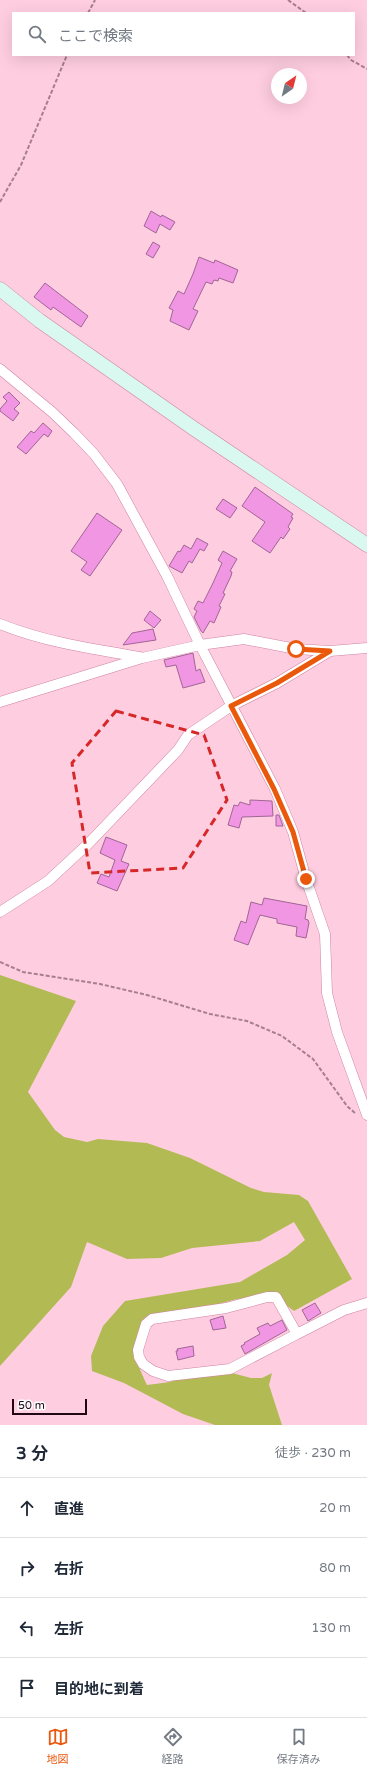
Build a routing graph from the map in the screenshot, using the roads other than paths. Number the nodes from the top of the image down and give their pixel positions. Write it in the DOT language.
graph roads {
  1 [pos="0,289"];
  2 [pos="0,370"];
  3 [pos="367,545"];
  4 [pos="0,624"];
  5 [pos="200,645"];
  6 [pos="367,648"];
  7 [pos="330,651"];
  8 [pos="142,658"];
  9 [pos="0,702"];
  10 [pos="231,706"];
  11 [pos="0,912"];
  12 [pos="362,1115"];
  13 [pos="367,1303"];
  14 [pos="297,1334"];
  1 -- 3 [label="street"];
  2 -- 5 [label="street"];
  4 -- 8 [label="street"];
  5 -- 7 [label="street"];
  5 -- 8 [label="street"];
  5 -- 10 [label="street"];
  6 -- 7 [label="street"];
  7 -- 10 [label="street"];
  8 -- 9 [label="street"];
  10 -- 11 [label="street"];
  10 -- 12 [label="street"];
  13 -- 14 [label="street"];
  14 -- 14 [label="street"];
}
